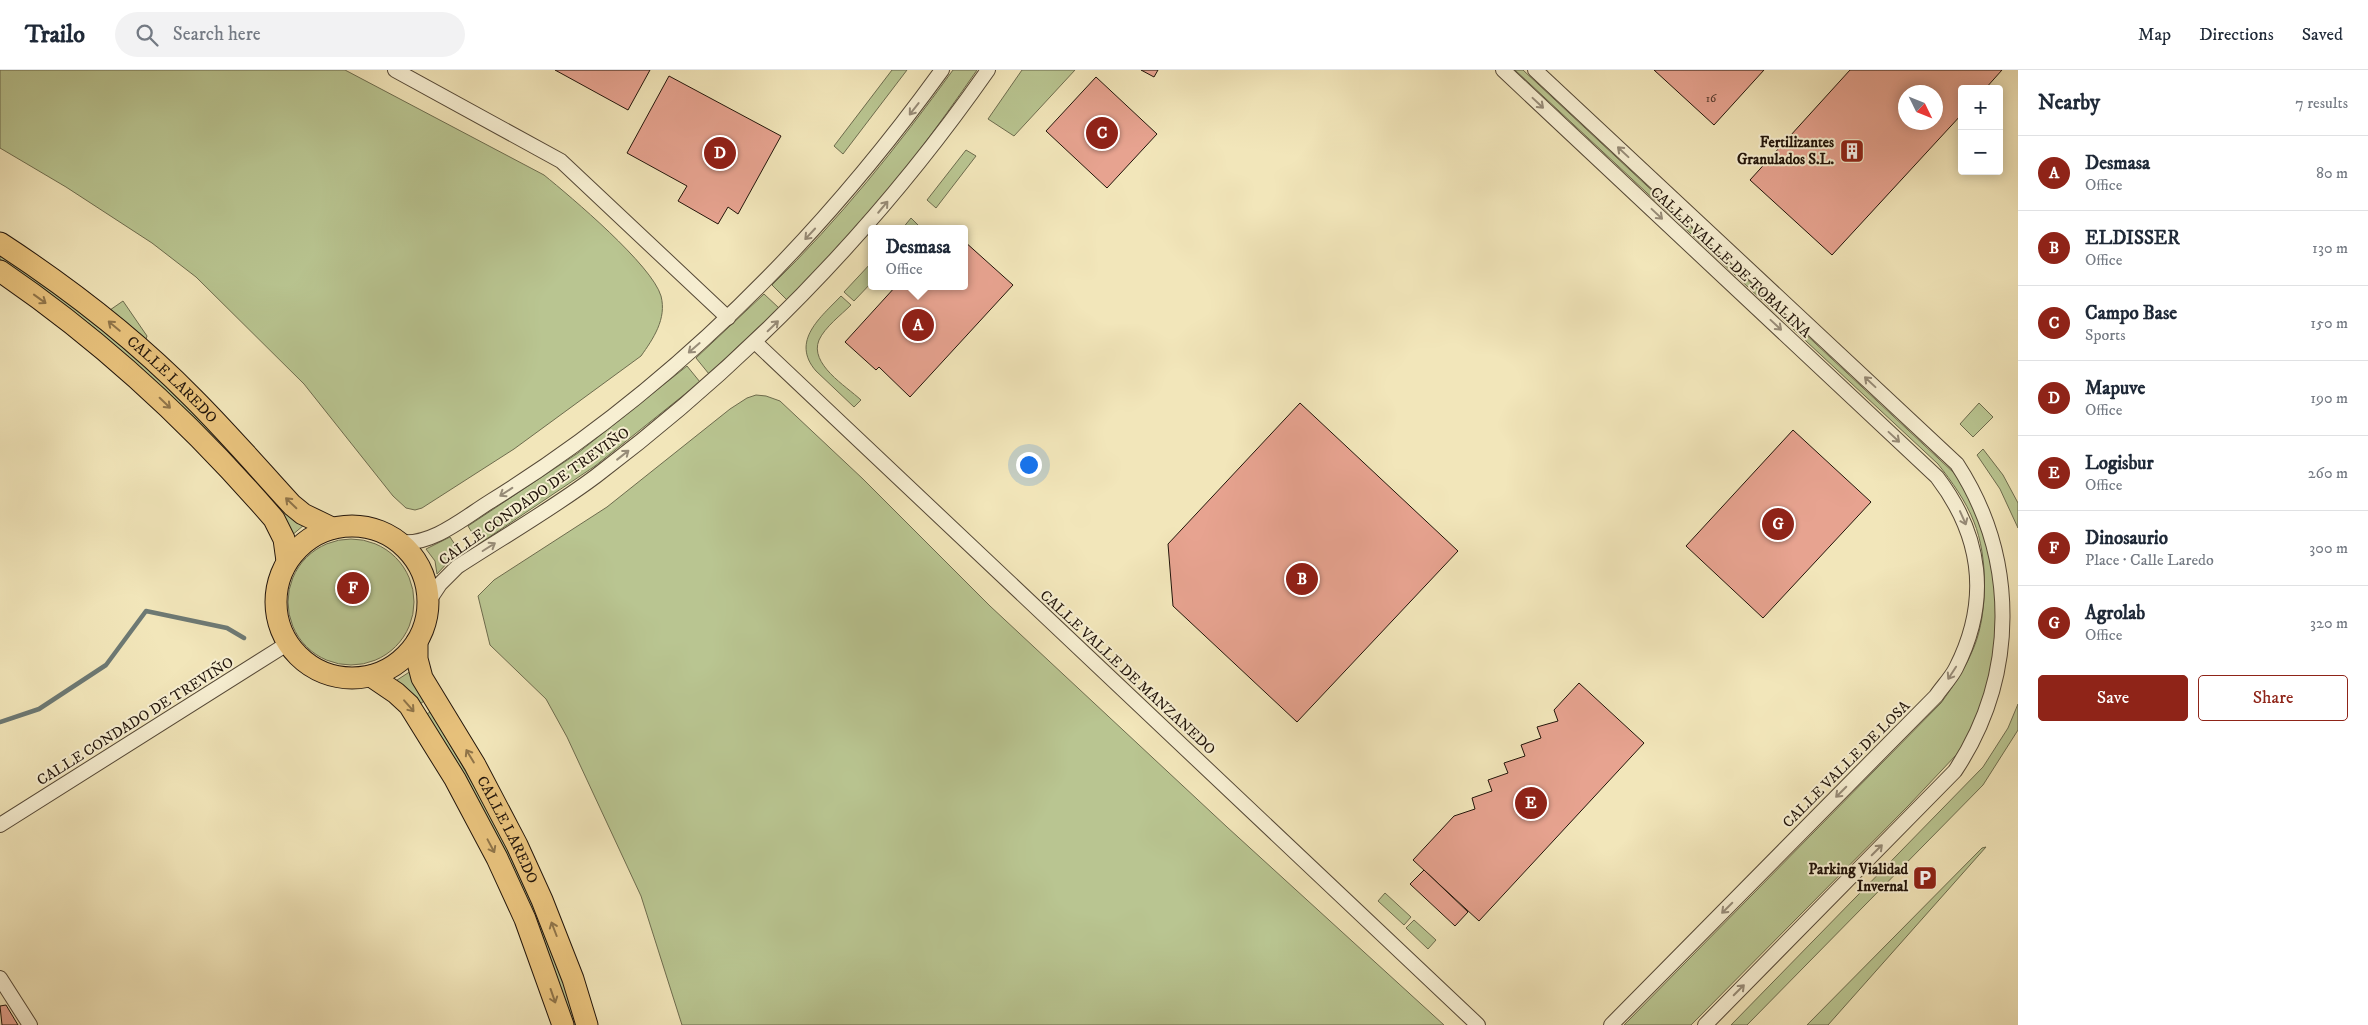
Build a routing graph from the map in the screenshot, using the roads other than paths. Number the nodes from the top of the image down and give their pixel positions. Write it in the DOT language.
graph roads {
  1 [pos="395,70"];
  2 [pos="942,70"];
  3 [pos="988,70"];
  4 [pos="1503,70"];
  5 [pos="1535,70"];
  6 [pos="868,225"];
  7 [pos="868,226"];
  8 [pos="0,243"];
  9 [pos="0,272"];
  10 [pos="728,318"];
  11 [pos="756,342"];
  12 [pos="1937,477"];
  13 [pos="332,528"];
  14 [pos="400,542"];
  15 [pos="287,561"];
  16 [pos="428,602"];
  17 [pos="417,642"];
  18 [pos="287,644"];
  19 [pos="370,676"];
  20 [pos="0,825"];
  21 [pos="0,978"];
  22 [pos="30,1025"];
  23 [pos="563,1025"];
  24 [pos="586,1025"];
  25 [pos="1478,1025"];
  26 [pos="1611,1025"];
  27 [pos="1705,1025"];
  1 -- 10 [label="street"];
  2 -- 10 [label="street, CALLE CONDADO DE TREVIÑO, one-way"];
  6 -- 3 [label="street, CALLE CONDADO DE TREVIÑO, one-way"];
  4 -- 12 [label="street, CALLE VALLE DE TOBALINA, one-way"];
  27 -- 5 [label="street, CALLE VALLE DE TOBALINA, one-way"];
  11 -- 7 [label="street, CALLE CONDADO DE TREVIÑO, one-way"];
  13 -- 8 [label="main road, CALLE LAREDO, one-way"];
  9 -- 15 [label="main road, CALLE LAREDO, one-way"];
  10 -- 14 [label="street, CALLE CONDADO DE TREVIÑO, one-way"];
  16 -- 11 [label="street, CALLE CONDADO DE TREVIÑO, one-way"];
  11 -- 25 [label="street, CALLE VALLE DE MANZANEDO"];
  12 -- 26 [label="street, CALLE VALLE DE LOSA, one-way"];
  13 -- 14 [label="main road"];
  13 -- 15 [label="main road"];
  14 -- 16 [label="main road"];
  15 -- 18 [label="main road"];
  16 -- 17 [label="main road"];
  17 -- 19 [label="main road"];
  24 -- 17 [label="main road, CALLE LAREDO, one-way"];
  18 -- 19 [label="main road"];
  18 -- 20 [label="street, CALLE CONDADO DE TREVIÑO"];
  19 -- 23 [label="main road, CALLE LAREDO, one-way"];
  21 -- 22 [label="street"];
}
